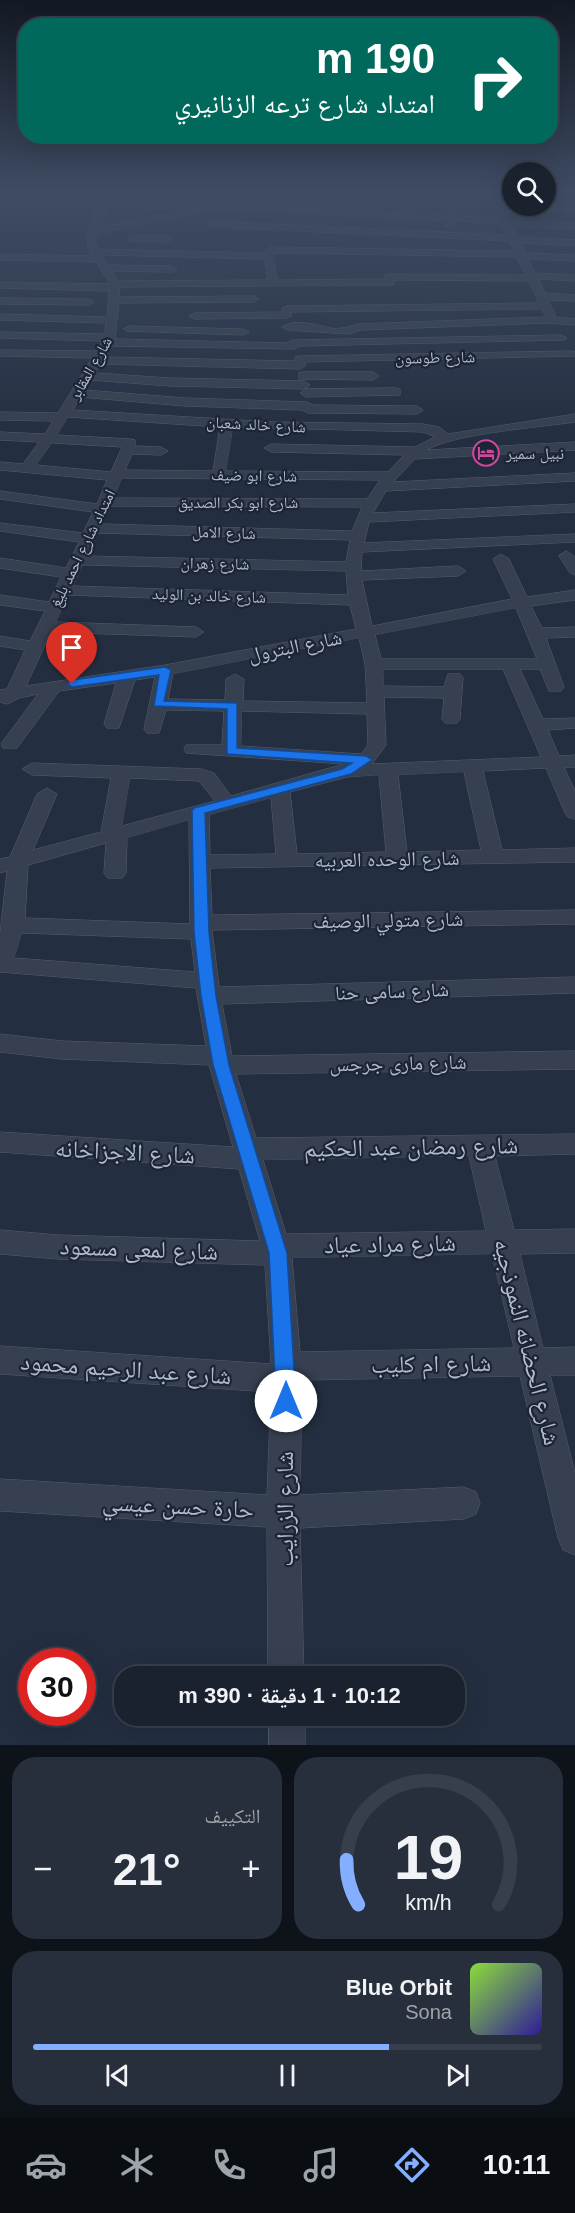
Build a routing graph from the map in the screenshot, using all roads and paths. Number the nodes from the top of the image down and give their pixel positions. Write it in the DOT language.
graph roads {
  1 [pos="54,276"];
  2 [pos="104,276"];
  3 [pos="139,276"];
  4 [pos="155,276"];
  5 [pos="171,276"];
  6 [pos="275,276"];
  7 [pos="304,276"];
  8 [pos="381,276"];
  9 [pos="531,277"];
  10 [pos="575,278"];
  11 [pos="390,279"];
  12 [pos="169,284"];
  13 [pos="0,285"];
  14 [pos="526,292"];
  15 [pos="109,296"];
  16 [pos="262,298"];
  17 [pos="541,298"];
  18 [pos="575,298"];
  19 [pos="0,301"];
  20 [pos="191,314"];
  21 [pos="285,315"];
  22 [pos="0,317"];
  23 [pos="552,320"];
  24 [pos="575,322"];
  25 [pos="197,331"];
  26 [pos="254,333"];
  27 [pos="0,335"];
  28 [pos="567,340"];
  29 [pos="0,353"];
  30 [pos="98,357"];
  31 [pos="573,357"];
  32 [pos="370,358"];
  33 [pos="87,376"];
  34 [pos="304,385"];
  35 [pos="76,393"];
  36 [pos="396,393"];
  37 [pos="417,410"];
  38 [pos="63,415"];
  39 [pos="0,416"];
  40 [pos="575,418"];
  41 [pos="226,423"];
  42 [pos="272,426"];
  43 [pos="310,427"];
  44 [pos="0,436"];
  45 [pos="49,438"];
  46 [pos="445,438"];
  47 [pos="575,446"];
  48 [pos="127,450"];
  49 [pos="161,451"];
  50 [pos="413,453"];
  51 [pos="0,466"];
  52 [pos="26,469"];
  53 [pos="219,474"];
  54 [pos="117,476"];
  55 [pos="575,477"];
  56 [pos="0,495"];
  57 [pos="376,496"];
  58 [pos="104,505"];
  59 [pos="575,508"];
  60 [pos="0,527"];
  61 [pos="88,533"];
  62 [pos="575,538"];
  63 [pos="356,542"];
  64 [pos="567,556"];
  65 [pos="501,559"];
  66 [pos="0,563"];
  67 [pos="73,566"];
  68 [pos="575,570"];
  69 [pos="353,571"];
  70 [pos="458,571"];
  71 [pos="61,590"];
  72 [pos="575,595"];
  73 [pos="0,600"];
  74 [pos="357,600"];
  75 [pos="523,602"];
  76 [pos="54,607"];
  77 [pos="44,627"];
  78 [pos="196,632"];
  79 [pos="367,632"];
  80 [pos="575,632"];
  81 [pos="536,633"];
  82 [pos="0,641"];
  83 [pos="35,647"];
  84 [pos="374,664"];
  85 [pos="547,664"];
  86 [pos="510,665"];
  87 [pos="455,666"];
  88 [pos="165,670"];
  89 [pos="127,676"];
  90 [pos="235,679"];
  91 [pos="54,686"];
  92 [pos="555,687"];
  93 [pos="5,692"];
  94 [pos="453,693"];
  95 [pos="375,700"];
  96 [pos="158,704"];
  97 [pos="0,706"];
  98 [pos="232,706"];
  99 [pos="451,719"];
  100 [pos="575,723"];
  101 [pos="113,724"];
  102 [pos="536,725"];
  103 [pos="153,729"];
  104 [pos="10,744"];
  105 [pos="193,749"];
  106 [pos="231,751"];
  107 [pos="366,760"];
  108 [pos="575,761"];
  109 [pos="553,762"];
  110 [pos="472,766"];
  111 [pos="32,769"];
  112 [pos="388,770"];
  113 [pos="122,771"];
  114 [pos="346,771"];
  115 [pos="280,789"];
  116 [pos="47,795"];
  117 [pos="227,804"];
  118 [pos="574,807"];
  119 [pos="199,811"];
  120 [pos="113,834"];
  121 [pos="575,855"];
  122 [pos="493,857"];
  123 [pos="397,859"];
  124 [pos="287,860"];
  125 [pos="199,862"];
  126 [pos="9,864"];
  127 [pos="115,873"];
  128 [pos="573,924"];
  129 [pos="14,925"];
  130 [pos="201,928"];
  131 [pos="575,986"];
  132 [pos="207,989"];
  133 [pos="0,1043"];
  134 [pos="220,1060"];
  135 [pos="575,1060"];
  136 [pos="0,1142"];
  137 [pos="575,1144"];
  138 [pos="479,1145"];
  139 [pos="249,1154"];
  140 [pos="575,1241"];
  141 [pos="0,1242"];
  142 [pos="502,1242"];
  143 [pos="277,1249"];
  144 [pos="0,1360"];
  145 [pos="575,1361"];
  146 [pos="532,1362"];
  147 [pos="287,1372"];
  148 [pos="0,1495"];
  149 [pos="464,1503"];
  150 [pos="283,1512"];
  151 [pos="575,1538"];
  152 [pos="286,1666"];
  153 [pos="286,1726"];
  154 [pos="287,1745"];
  1 -- 15 [label="street"];
  2 -- 15 [label="street"];
  3 -- 15 [label="street"];
  4 -- 15 [label="street"];
  5 -- 12 [label="street"];
  6 -- 21 [label="street"];
  7 -- 21 [label="street"];
  8 -- 11 [label="street"];
  9 -- 10 [label="street"];
  9 -- 11 [label="street"];
  9 -- 17 [label="street"];
  11 -- 21 [label="street"];
  12 -- 15 [label="street"];
  12 -- 21 [label="street"];
  13 -- 15 [label="street"];
  14 -- 17 [label="street"];
  15 -- 16 [label="street"];
  15 -- 19 [label="street"];
  15 -- 20 [label="street"];
  15 -- 21 [label="street"];
  15 -- 22 [label="street"];
  15 -- 25 [label="street"];
  15 -- 27 [label="street"];
  15 -- 30 [label="street, شارع المقابر"];
  17 -- 18 [label="street"];
  17 -- 21 [label="street"];
  17 -- 23 [label="street"];
  20 -- 21 [label="street"];
  20 -- 25 [label="street"];
  21 -- 23 [label="street"];
  21 -- 28 [label="street"];
  21 -- 34 [label="street"];
  23 -- 24 [label="street"];
  23 -- 28 [label="street"];
  25 -- 26 [label="street"];
  28 -- 31 [label="street"];
  29 -- 30 [label="street"];
  30 -- 33 [label="street, شارع المقابر"];
  30 -- 34 [label="street"];
  31 -- 32 [label="street, شارع طوسون"];
  32 -- 34 [label="street, شارع طوسون"];
  32 -- 34 [label="street"];
  33 -- 34 [label="street"];
  33 -- 35 [label="street, شارع المقابر"];
  34 -- 35 [label="street"];
  34 -- 36 [label="street"];
  34 -- 37 [label="street"];
  34 -- 43 [label="street"];
  35 -- 38 [label="street, شارع المقابر"];
  38 -- 39 [label="street, شارع خالد شعبان"];
  38 -- 41 [label="street, شارع خالد شعبان"];
  38 -- 45 [label="street, شارع المقابر"];
  40 -- 46 [label="street"];
  41 -- 42 [label="street, شارع خالد شعبان"];
  41 -- 53 [label="street"];
  42 -- 43 [label="street, شارع خالد شعبان"];
  42 -- 50 [label="street"];
  43 -- 46 [label="street, شارع خالد شعبان"];
  44 -- 45 [label="street"];
  45 -- 48 [label="street"];
  45 -- 52 [label="street, شارع المقابر"];
  46 -- 50 [label="street"];
  47 -- 50 [label="street"];
  48 -- 49 [label="street"];
  48 -- 54 [label="street, امتداد شارع احمد بليغ"];
  50 -- 57 [label="street"];
  51 -- 52 [label="street, شارع ابو ضيف"];
  52 -- 54 [label="street, شارع ابو ضيف"];
  53 -- 54 [label="street, شارع ابو ضيف"];
  53 -- 57 [label="street, شارع ابو ضيف"];
  54 -- 58 [label="street, امتداد شارع احمد بليغ"];
  55 -- 57 [label="street"];
  56 -- 58 [label="street, شارع ابو بكر الصديق"];
  57 -- 58 [label="street, شارع ابو بكر الصديق"];
  57 -- 59 [label="street"];
  57 -- 63 [label="street"];
  58 -- 61 [label="street, امتداد شارع احمد بليغ"];
  60 -- 61 [label="street, شارع الامل"];
  61 -- 63 [label="street, شارع الامل"];
  61 -- 67 [label="street, امتداد شارع احمد بليغ"];
  62 -- 63 [label="street, شارع الامل"];
  63 -- 69 [label="street"];
  64 -- 68 [label="street"];
  65 -- 75 [label="street"];
  66 -- 67 [label="street, شارع زهران"];
  67 -- 69 [label="street, شارع زهران"];
  67 -- 71 [label="street, امتداد شارع احمد بليغ"];
  69 -- 70 [label="street, شارع زهران"];
  69 -- 74 [label="street"];
  71 -- 74 [label="street, شارع خالد بن الوليد"];
  71 -- 76 [label="street, امتداد شارع احمد بليغ"];
  72 -- 75 [label="street, شارع البترول"];
  73 -- 76 [label="street"];
  74 -- 79 [label="street"];
  75 -- 79 [label="street, شارع البترول"];
  75 -- 81 [label="street"];
  76 -- 77 [label="street, امتداد شارع احمد بليغ"];
  77 -- 78 [label="street"];
  77 -- 83 [label="street, امتداد شارع احمد بليغ"];
  79 -- 84 [label="street"];
  79 -- 88 [label="street, شارع البترول"];
  80 -- 81 [label="street"];
  81 -- 85 [label="street"];
  82 -- 83 [label="street"];
  83 -- 93 [label="street, امتداد شارع احمد بليغ"];
  84 -- 87 [label="street"];
  84 -- 95 [label="street"];
  85 -- 86 [label="street"];
  85 -- 92 [label="street"];
  86 -- 87 [label="street"];
  86 -- 102 [label="street"];
  87 -- 94 [label="street"];
  88 -- 89 [label="street, شارع البترول"];
  88 -- 96 [label="street"];
  89 -- 91 [label="street, شارع البترول"];
  89 -- 101 [label="street"];
  90 -- 98 [label="street"];
  91 -- 93 [label="street, شارع البترول"];
  91 -- 104 [label="street"];
  93 -- 97 [label="street, امتداد شارع احمد بليغ"];
  94 -- 95 [label="street"];
  94 -- 99 [label="street"];
  95 -- 98 [label="street"];
  95 -- 107 [label="street"];
  96 -- 98 [label="street"];
  96 -- 103 [label="street"];
  98 -- 106 [label="street"];
  100 -- 102 [label="street"];
  102 -- 109 [label="street"];
  105 -- 106 [label="street"];
  106 -- 107 [label="street"];
  107 -- 114 [label="street"];
  108 -- 109 [label="street"];
  109 -- 110 [label="street"];
  109 -- 118 [label="street"];
  110 -- 112 [label="street"];
  110 -- 122 [label="street"];
  111 -- 113 [label="street"];
  112 -- 114 [label="street"];
  112 -- 123 [label="street"];
  113 -- 117 [label="street"];
  113 -- 120 [label="street"];
  114 -- 115 [label="street"];
  115 -- 117 [label="street"];
  115 -- 124 [label="street"];
  116 -- 126 [label="street"];
  117 -- 119 [label="street"];
  119 -- 120 [label="street"];
  119 -- 125 [label="street, شارع الزرايب"];
  120 -- 126 [label="street"];
  120 -- 127 [label="street"];
  121 -- 122 [label="street, شارع الوحده العربيه"];
  122 -- 123 [label="street, شارع الوحده العربيه"];
  123 -- 124 [label="street, شارع الوحده العربيه"];
  124 -- 125 [label="street, شارع الوحده العربيه"];
  125 -- 130 [label="street, شارع الزرايب"];
  126 -- 129 [label="street"];
  128 -- 130 [label="street, شارع متولي الوصيف"];
  129 -- 130 [label="street, شارع متولي الوصيف"];
  129 -- 132 [label="street, شارع سامى حنا"];
  130 -- 132 [label="street, شارع الزرايب"];
  131 -- 132 [label="street, شارع سامى حنا"];
  132 -- 134 [label="street, شارع الزرايب"];
  133 -- 134 [label="street, شارع مارى جرجس"];
  134 -- 135 [label="street, شارع مارى جرجس"];
  134 -- 139 [label="street, شارع الزرايب"];
  136 -- 139 [label="street, شارع الاجزاخانه"];
  137 -- 138 [label="street, شارع رمضان عبد الحكيم"];
  138 -- 139 [label="street, شارع رمضان عبد الحكيم"];
  138 -- 142 [label="street, شارع الحضانه النموذجيه"];
  139 -- 143 [label="street, شارع الزرايب"];
  140 -- 142 [label="street, شارع مراد عياد"];
  141 -- 143 [label="street, شارع لمعى مسعود"];
  142 -- 143 [label="street, شارع مراد عياد"];
  142 -- 146 [label="street, شارع الحضانه النموذجيه"];
  143 -- 147 [label="street, شارع الزرايب"];
  144 -- 147 [label="street, شارع عبد الرحيم محمود"];
  145 -- 146 [label="street, شارع ام كليب"];
  146 -- 147 [label="street, شارع ام كليب"];
  146 -- 151 [label="street, شارع الحضانه النموذجيه"];
  147 -- 150 [label="street, شارع الزرايب"];
  148 -- 150 [label="street, حارة حسن عيسي"];
  149 -- 150 [label="street, حارة حسن عيسي"];
  150 -- 152 [label="street, شارع الزرايب"];
  153 -- 154 [label="street"];
}
